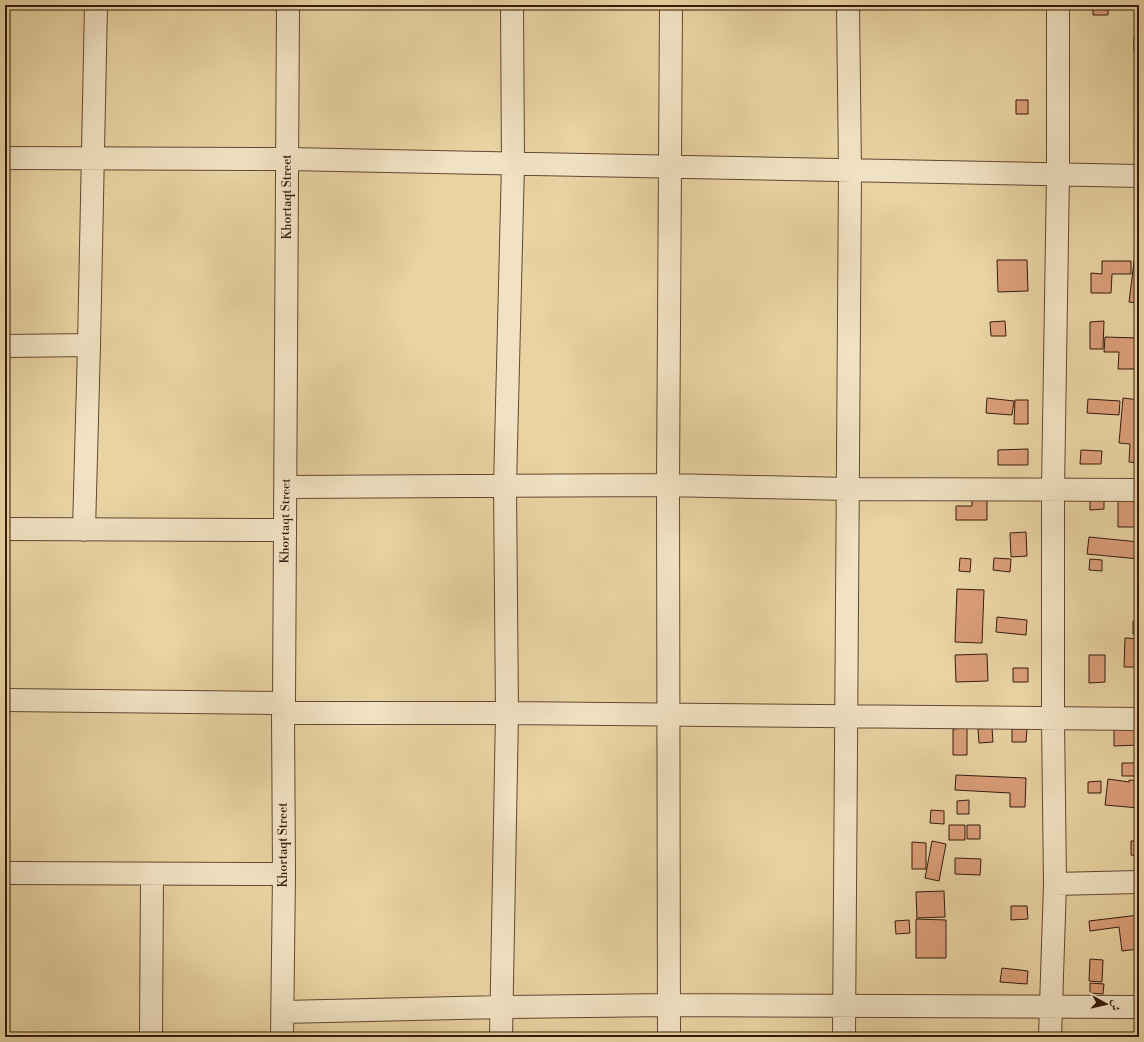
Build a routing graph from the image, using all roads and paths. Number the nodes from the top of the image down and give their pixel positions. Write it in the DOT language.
graph roads {
  1 [pos="96,5"];
  2 [pos="288,5"];
  3 [pos="512,5"];
  4 [pos="671,5"];
  5 [pos="848,5"];
  6 [pos="1058,5"];
  7 [pos="5,158"];
  8 [pos="93,158"];
  9 [pos="288,159"];
  10 [pos="513,164"];
  11 [pos="671,167"];
  12 [pos="850,170"];
  13 [pos="1058,175"];
  14 [pos="1139,176"];
  15 [pos="89,345"];
  16 [pos="5,346"];
  17 [pos="668,485"];
  18 [pos="505,486"];
  19 [pos="286,487"];
  20 [pos="847,489"];
  21 [pos="1053,489"];
  22 [pos="1139,490"];
  23 [pos="5,529"];
  24 [pos="84,530"];
  25 [pos="285,530"];
  26 [pos="5,700"];
  27 [pos="283,708"];
  28 [pos="507,714"];
  29 [pos="669,715"];
  30 [pos="846,717"];
  31 [pos="1053,718"];
  32 [pos="1139,719"];
  33 [pos="5,873"];
  34 [pos="152,874"];
  35 [pos="284,874"];
  36 [pos="1139,882"];
  37 [pos="1055,884"];
  38 [pos="669,1005"];
  39 [pos="844,1005"];
  40 [pos="1050,1006"];
  41 [pos="501,1007"];
  42 [pos="1139,1007"];
  43 [pos="282,1012"];
  44 [pos="151,1037"];
  45 [pos="282,1037"];
  46 [pos="501,1037"];
  47 [pos="669,1037"];
  48 [pos="844,1037"];
  49 [pos="1050,1037"];
  1 -- 8 [label="street"];
  2 -- 9 [label="street, Khortaqt Street"];
  3 -- 10 [label="street"];
  4 -- 11 [label="street"];
  5 -- 12 [label="street"];
  6 -- 13 [label="street"];
  7 -- 8 [label="street"];
  8 -- 9 [label="street"];
  8 -- 15 [label="street"];
  9 -- 10 [label="street"];
  9 -- 19 [label="street, Khortaqt Street"];
  10 -- 11 [label="street"];
  10 -- 18 [label="street"];
  11 -- 12 [label="street"];
  11 -- 17 [label="street"];
  12 -- 13 [label="street"];
  12 -- 20 [label="street"];
  13 -- 14 [label="street"];
  13 -- 21 [label="street"];
  15 -- 16 [label="street"];
  15 -- 24 [label="street"];
  17 -- 18 [label="street"];
  17 -- 20 [label="street"];
  17 -- 29 [label="street"];
  18 -- 19 [label="street"];
  18 -- 28 [label="street"];
  19 -- 25 [label="street, Khortaqt Street"];
  20 -- 21 [label="street"];
  20 -- 30 [label="street"];
  21 -- 22 [label="street"];
  21 -- 31 [label="street"];
  23 -- 24 [label="street"];
  24 -- 25 [label="street"];
  25 -- 27 [label="street, Khortaqt Street"];
  26 -- 27 [label="street"];
  27 -- 28 [label="street"];
  27 -- 35 [label="street, Khortaqt Street"];
  28 -- 29 [label="street"];
  28 -- 41 [label="street"];
  29 -- 30 [label="street"];
  29 -- 38 [label="street"];
  30 -- 31 [label="street"];
  30 -- 39 [label="street"];
  31 -- 32 [label="street"];
  31 -- 37 [label="street"];
  33 -- 34 [label="street"];
  34 -- 35 [label="street"];
  34 -- 44 [label="street"];
  35 -- 43 [label="street, Khortaqt Street"];
  36 -- 37 [label="street"];
  37 -- 40 [label="street"];
  38 -- 39 [label="street"];
  38 -- 41 [label="street"];
  38 -- 47 [label="street"];
  39 -- 40 [label="street"];
  39 -- 48 [label="street"];
  40 -- 42 [label="street"];
  40 -- 49 [label="street"];
  41 -- 43 [label="street"];
  41 -- 46 [label="street"];
  43 -- 45 [label="street, Khortaqt Street"];
}
